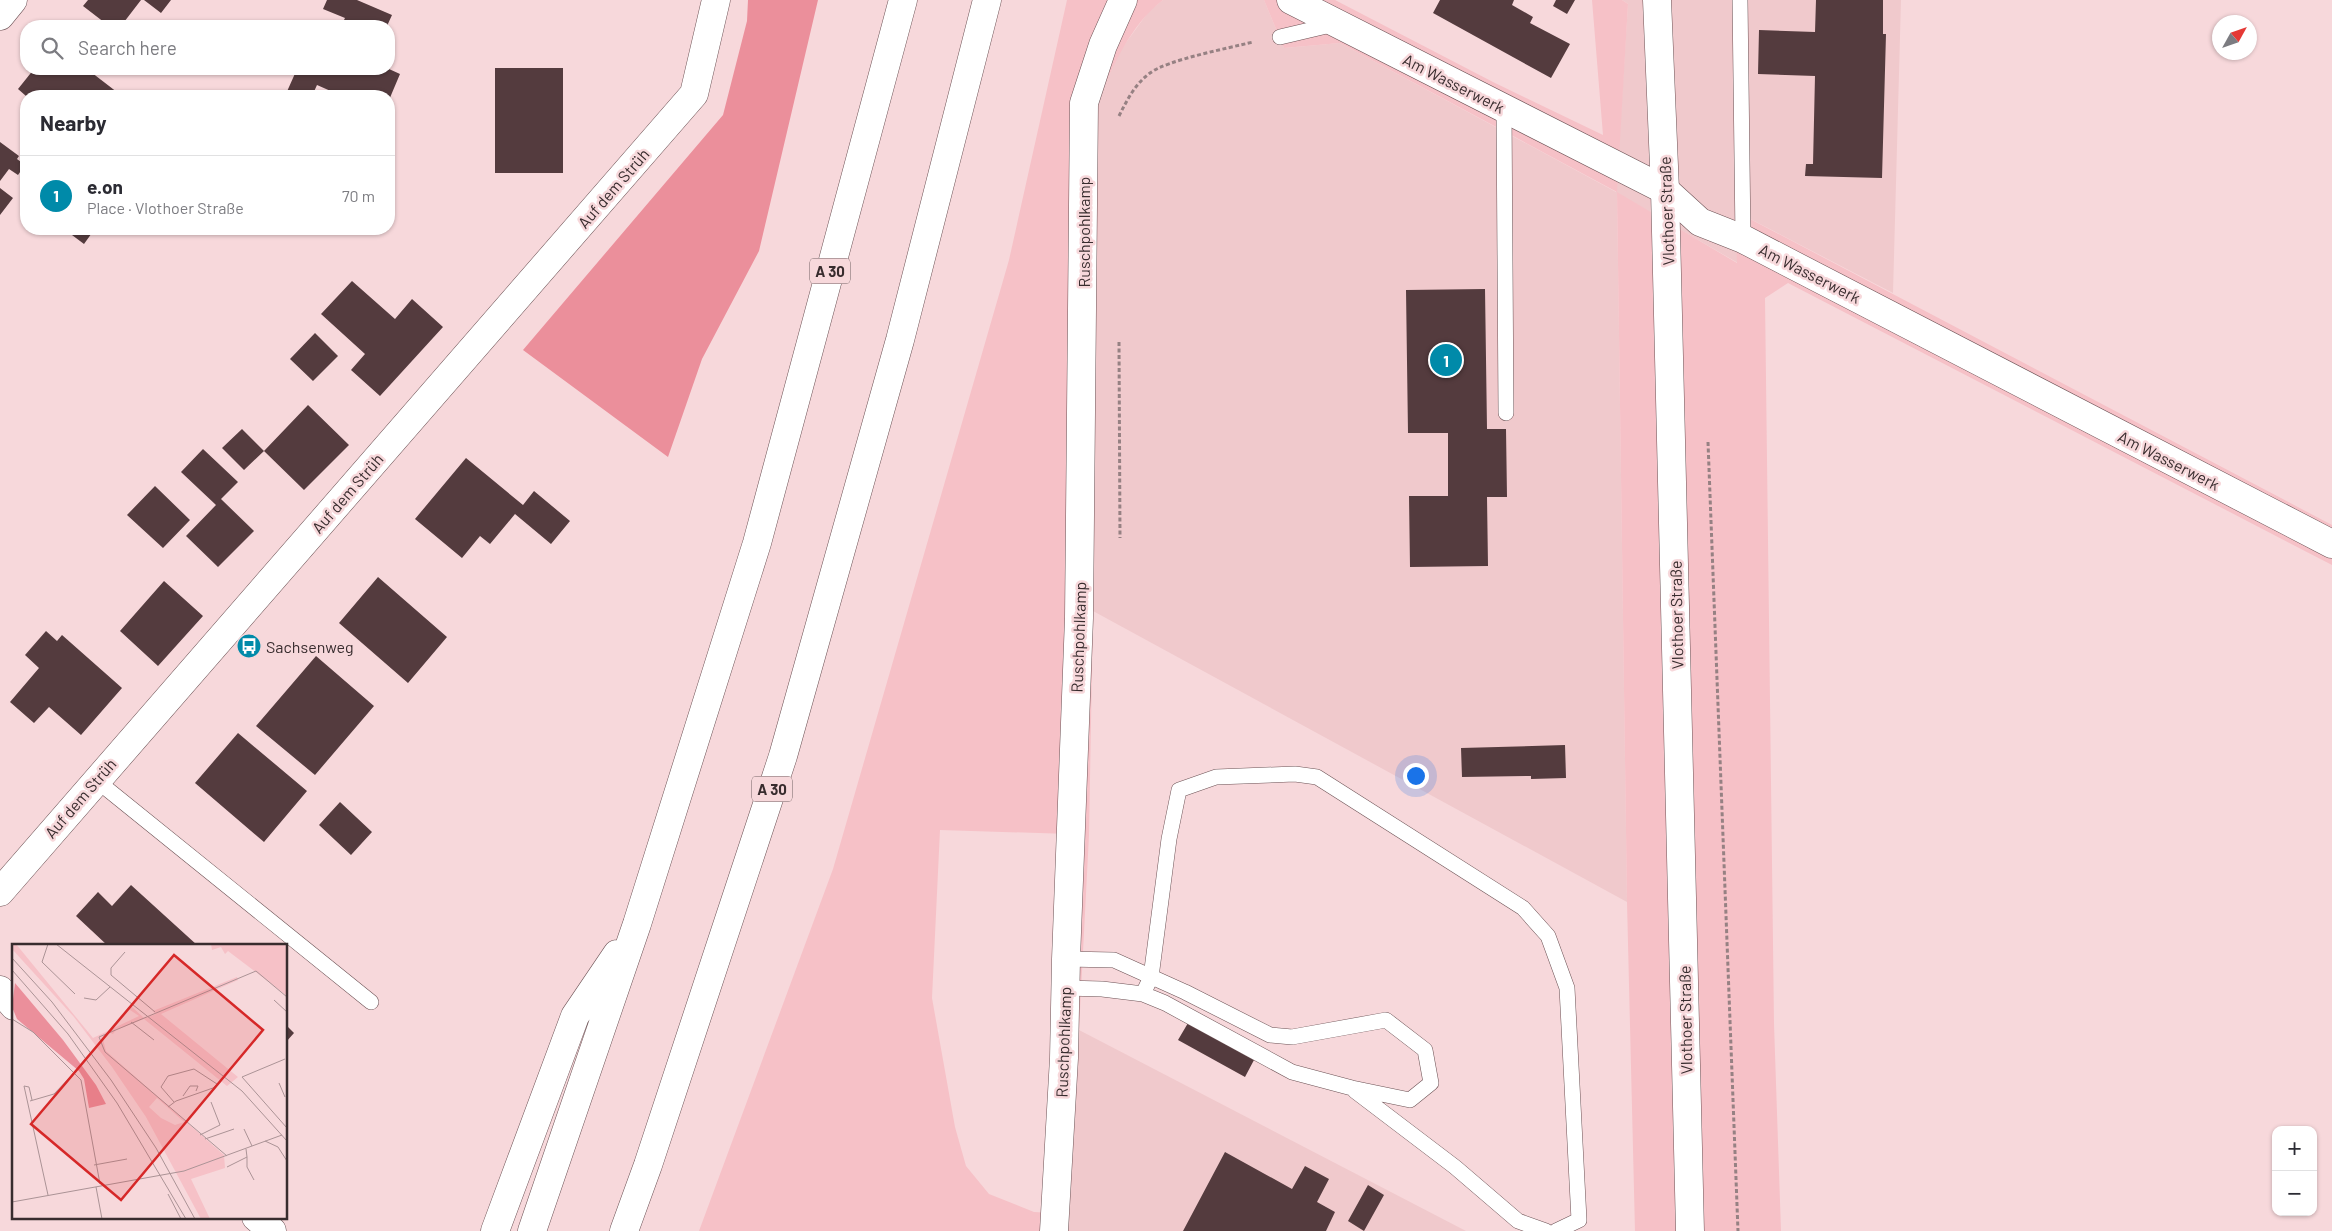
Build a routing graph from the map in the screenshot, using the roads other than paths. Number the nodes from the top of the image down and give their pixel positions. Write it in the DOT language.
graph roads {
  1 [pos="13,0"];
  2 [pos="716,0"];
  3 [pos="903,0"];
  4 [pos="987,0"];
  5 [pos="1123,0"];
  6 [pos="1291,0"];
  7 [pos="1657,0"];
  8 [pos="1740,0"];
  9 [pos="0,16"];
  10 [pos="1337,23"];
  11 [pos="1280,37"];
  12 [pos="1504,108"];
  13 [pos="1666,190"];
  14 [pos="1743,239"];
  15 [pos="1506,413"];
  16 [pos="2332,544"];
  17 [pos="96,780"];
  18 [pos="0,892"];
  19 [pos="637,924"];
  20 [pos="1066,959"];
  21 [pos="1151,977"];
  22 [pos="1065,988"];
  23 [pos="0,990"];
  24 [pos="1143,994"];
  25 [pos="370,1002"];
  26 [pos="12,1004"];
  27 [pos="1352,1088"];
  28 [pos="257,1218"];
  29 [pos="272,1231"];
  30 [pos="495,1231"];
  31 [pos="532,1231"];
  32 [pos="624,1231"];
  33 [pos="1054,1231"];
  34 [pos="1546,1231"];
  35 [pos="1556,1231"];
  36 [pos="1690,1231"];
  1 -- 9 [label="main road"];
  2 -- 17 [label="main road, Auf dem Strüh"];
  3 -- 19 [label="main road, A 30"];
  4 -- 32 [label="main road, A 30"];
  5 -- 20 [label="main road, Ruschpohlkamp"];
  6 -- 10 [label="main road, Am Wasserwerk"];
  7 -- 13 [label="main road, Vlothoer Straße"];
  8 -- 14 [label="lane"];
  10 -- 11 [label="lane"];
  10 -- 12 [label="main road, Am Wasserwerk"];
  12 -- 13 [label="main road, Am Wasserwerk"];
  12 -- 15 [label="lane"];
  13 -- 14 [label="main road, Am Wasserwerk"];
  13 -- 36 [label="main road, Vlothoer Straße"];
  14 -- 16 [label="main road, Am Wasserwerk"];
  17 -- 18 [label="main road, Auf dem Strüh"];
  17 -- 25 [label="lane"];
  19 -- 30 [label="main road"];
  19 -- 31 [label="main road, A 30"];
  20 -- 21 [label="lane"];
  20 -- 22 [label="main road, Ruschpohlkamp"];
  21 -- 24 [label="lane"];
  21 -- 27 [label="lane"];
  21 -- 35 [label="lane"];
  22 -- 24 [label="lane"];
  22 -- 33 [label="main road, Ruschpohlkamp"];
  23 -- 26 [label="main road"];
  24 -- 27 [label="lane"];
  27 -- 34 [label="lane"];
  28 -- 29 [label="main road"];
}
